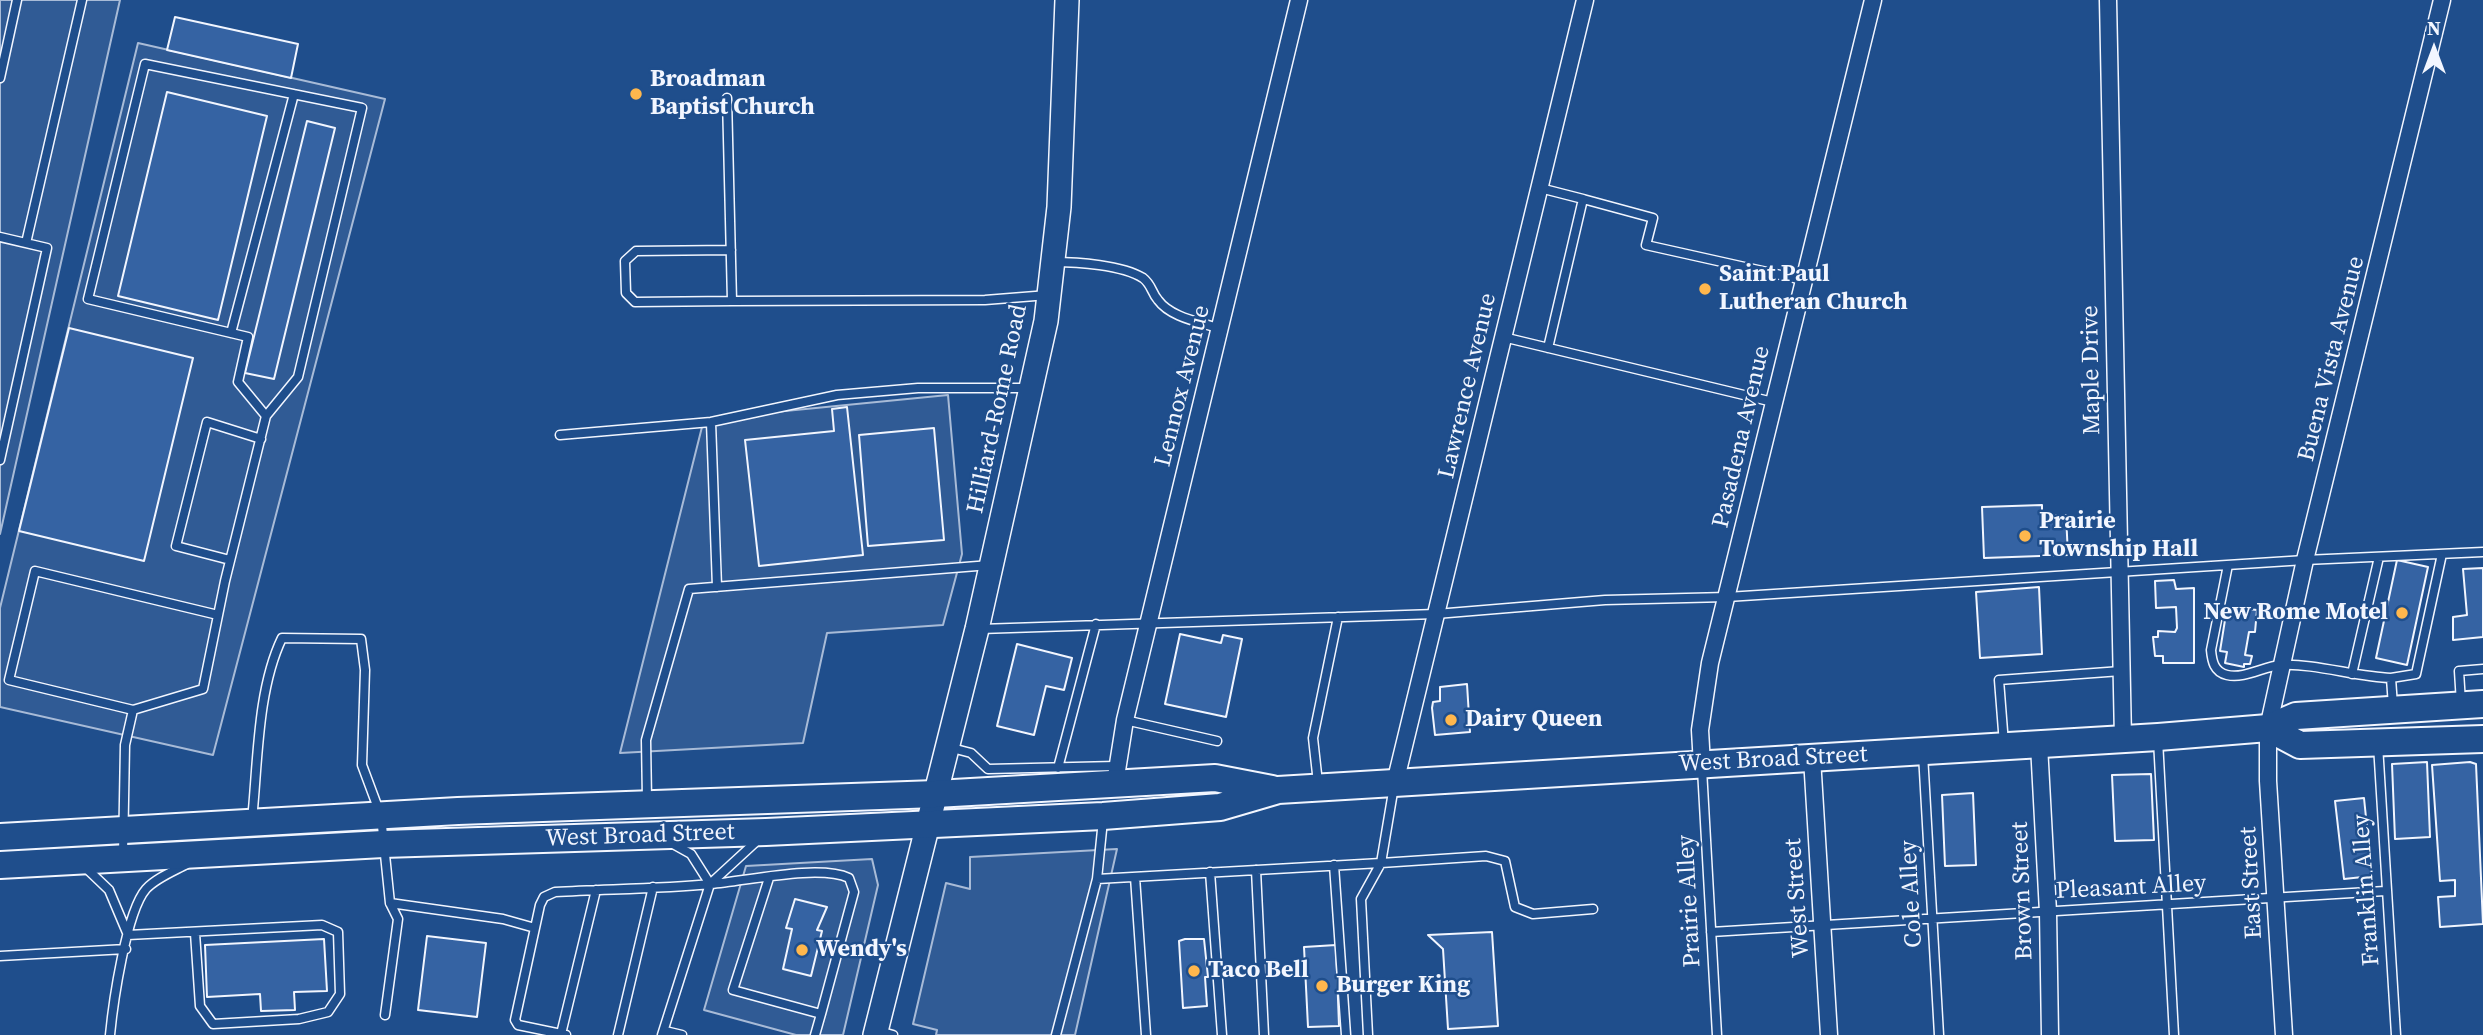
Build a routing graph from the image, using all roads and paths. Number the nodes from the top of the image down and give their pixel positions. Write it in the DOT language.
graph roads {
  1 [pos="17,0"];
  2 [pos="82,0"];
  3 [pos="1067,0"];
  4 [pos="1299,0"];
  5 [pos="1585,0"];
  6 [pos="1873,0"];
  7 [pos="2108,0"];
  8 [pos="2442,0"];
  9 [pos="0,78"];
  10 [pos="294,94"];
  11 [pos="727,98"];
  12 [pos="1540,188"];
  13 [pos="1583,199"];
  14 [pos="0,237"];
  15 [pos="26,243"];
  16 [pos="731,250"];
  17 [pos="1053,262"];
  18 [pos="1803,280"];
  19 [pos="1049,295"];
  20 [pos="732,301"];
  21 [pos="1221,328"];
  22 [pos="231,332"];
  23 [pos="1503,337"];
  24 [pos="1548,348"];
  25 [pos="1031,388"];
  26 [pos="1773,402"];
  27 [pos="266,416"];
  28 [pos="710,422"];
  29 [pos="560,435"];
  30 [pos="261,439"];
  31 [pos="0,460"];
  32 [pos="2483,552"];
  33 [pos="2442,554"];
  34 [pos="2379,557"];
  35 [pos="230,560"];
  36 [pos="2305,560"];
  37 [pos="991,565"];
  38 [pos="2228,565"];
  39 [pos="2118,572"];
  40 [pos="717,587"];
  41 [pos="1727,597"];
  42 [pos="1436,614"];
  43 [pos="218,615"];
  44 [pos="1338,617"];
  45 [pos="1149,621"];
  46 [pos="1096,624"];
  47 [pos="977,629"];
  48 [pos="2282,665"];
  49 [pos="2483,669"];
  50 [pos="2121,671"];
  51 [pos="2352,674"];
  52 [pos="2391,678"];
  53 [pos="2472,704"];
  54 [pos="2394,709"];
  55 [pos="133,710"];
  56 [pos="1125,720"];
  57 [pos="2268,728"];
  58 [pos="2158,737"];
  59 [pos="2123,739"];
  60 [pos="2483,739"];
  61 [pos="1217,741"];
  62 [pos="2377,742"];
  63 [pos="2039,745"];
  64 [pos="948,747"];
  65 [pos="2004,747"];
  66 [pos="1923,751"];
  67 [pos="1812,758"];
  68 [pos="1702,765"];
  69 [pos="1058,768"];
  70 [pos="1115,775"];
  71 [pos="1395,783"];
  72 [pos="1318,787"];
  73 [pos="1278,790"];
  74 [pos="936,794"];
  75 [pos="647,803"];
  76 [pos="381,816"];
  77 [pos="1103,816"];
  78 [pos="252,823"];
  79 [pos="930,823"];
  80 [pos="123,830"];
  81 [pos="766,832"];
  82 [pos="655,835"];
  83 [pos="0,837"];
  84 [pos="383,844"];
  85 [pos="209,853"];
  86 [pos="123,858"];
  87 [pos="74,861"];
  88 [pos="1381,863"];
  89 [pos="0,865"];
  90 [pos="1334,865"];
  91 [pos="1256,870"];
  92 [pos="1210,872"];
  93 [pos="1135,877"];
  94 [pos="769,878"];
  95 [pos="1097,879"];
  96 [pos="710,884"];
  97 [pos="653,887"];
  98 [pos="596,890"];
  99 [pos="2385,891"];
  100 [pos="2275,898"];
  101 [pos="390,903"];
  102 [pos="2168,905"];
  103 [pos="1593,909"];
  104 [pos="2048,912"];
  105 [pos="1933,920"];
  106 [pos="1823,924"];
  107 [pos="535,928"];
  108 [pos="195,933"];
  109 [pos="1711,933"];
  110 [pos="128,935"];
  111 [pos="125,949"];
  112 [pos="0,956"];
  113 [pos="821,1014"];
  114 [pos="385,1015"];
  115 [pos="663,1033"];
  116 [pos="881,1033"];
  117 [pos="563,1034"];
  118 [pos="110,1035"];
  119 [pos="618,1035"];
  120 [pos="682,1035"];
  121 [pos="815,1035"];
  122 [pos="1056,1035"];
  123 [pos="1146,1035"];
  124 [pos="1222,1035"];
  125 [pos="1264,1035"];
  126 [pos="1346,1035"];
  127 [pos="1368,1035"];
  128 [pos="1717,1035"];
  129 [pos="1829,1035"];
  130 [pos="1940,1035"];
  131 [pos="2050,1035"];
  132 [pos="2174,1035"];
  133 [pos="2284,1035"];
  134 [pos="2396,1035"];
  1 -- 9 [label="lane"];
  2 -- 15 [label="lane"];
  3 -- 17 [label="main road, Hilliard-Rome Road"];
  4 -- 21 [label="street, Lennox Avenue"];
  5 -- 12 [label="street, Lawrence Avenue"];
  6 -- 18 [label="street, Pasadena Avenue"];
  7 -- 39 [label="street, Maple Drive"];
  8 -- 36 [label="street, Buena Vista Avenue"];
  10 -- 22 [label="lane"];
  10 -- 22 [label="lane"];
  10 -- 27 [label="lane"];
  11 -- 16 [label="lane"];
  12 -- 13 [label="lane"];
  12 -- 23 [label="street, Lawrence Avenue"];
  13 -- 18 [label="lane"];
  13 -- 24 [label="lane"];
  14 -- 15 [label="lane"];
  15 -- 31 [label="lane"];
  16 -- 20 [label="lane"];
  16 -- 20 [label="lane"];
  17 -- 19 [label="main road, Hilliard-Rome Road"];
  17 -- 21 [label="lane"];
  18 -- 26 [label="street, Pasadena Avenue"];
  19 -- 20 [label="lane"];
  19 -- 25 [label="main road, Hilliard-Rome Road"];
  21 -- 45 [label="street, Lennox Avenue"];
  22 -- 27 [label="lane"];
  23 -- 24 [label="lane"];
  23 -- 42 [label="street, Lawrence Avenue"];
  24 -- 26 [label="lane"];
  25 -- 28 [label="lane"];
  25 -- 37 [label="main road, Hilliard-Rome Road"];
  26 -- 41 [label="street, Pasadena Avenue"];
  27 -- 30 [label="lane"];
  28 -- 29 [label="lane"];
  28 -- 40 [label="lane"];
  30 -- 35 [label="lane"];
  30 -- 35 [label="lane"];
  32 -- 33 [label="lane"];
  33 -- 34 [label="lane"];
  33 -- 52 [label="lane"];
  34 -- 36 [label="lane"];
  34 -- 51 [label="lane"];
  35 -- 43 [label="lane"];
  36 -- 38 [label="lane"];
  36 -- 48 [label="street, Buena Vista Avenue"];
  37 -- 40 [label="lane"];
  37 -- 47 [label="main road, Hilliard-Rome Road"];
  38 -- 39 [label="lane"];
  38 -- 48 [label="lane"];
  39 -- 41 [label="lane"];
  39 -- 50 [label="street, Maple Drive"];
  40 -- 75 [label="lane"];
  41 -- 42 [label="lane"];
  41 -- 68 [label="street, Pasadena Avenue"];
  42 -- 44 [label="lane"];
  42 -- 71 [label="street, Lawrence Avenue"];
  43 -- 55 [label="lane"];
  43 -- 55 [label="lane"];
  44 -- 45 [label="lane"];
  44 -- 72 [label="lane"];
  45 -- 46 [label="lane"];
  45 -- 56 [label="street, Lennox Avenue"];
  46 -- 47 [label="lane"];
  46 -- 69 [label="lane"];
  47 -- 64 [label="main road, Hilliard-Rome Road"];
  48 -- 51 [label="lane"];
  48 -- 57 [label="street, Buena Vista Avenue"];
  49 -- 53 [label="lane"];
  50 -- 59 [label="street, Maple Drive"];
  50 -- 65 [label="lane"];
  51 -- 52 [label="lane"];
  52 -- 54 [label="lane"];
  53 -- 54 [label="main road, West Broad Street"];
  54 -- 57 [label="main road, West Broad Street"];
  55 -- 80 [label="lane"];
  56 -- 61 [label="lane"];
  56 -- 70 [label="street, Lennox Avenue"];
  57 -- 58 [label="main road, West Broad Street"];
  57 -- 62 [label="main road"];
  57 -- 100 [label="street, East Street"];
  58 -- 59 [label="main road, West Broad Street"];
  58 -- 102 [label="lane"];
  59 -- 63 [label="main road, West Broad Street"];
  60 -- 62 [label="main road"];
  62 -- 99 [label="lane, Franklin Alley"];
  63 -- 65 [label="main road, West Broad Street"];
  63 -- 104 [label="street, Brown Street"];
  64 -- 69 [label="lane"];
  64 -- 74 [label="main road, Hilliard-Rome Road"];
  65 -- 66 [label="main road, West Broad Street"];
  66 -- 67 [label="main road, West Broad Street"];
  66 -- 105 [label="lane, Cole Alley"];
  67 -- 68 [label="main road, West Broad Street"];
  67 -- 106 [label="street, West Street"];
  68 -- 71 [label="main road, West Broad Street"];
  68 -- 109 [label="lane, Prairie Alley"];
  69 -- 70 [label="lane"];
  70 -- 73 [label="main road, West Broad Street"];
  70 -- 74 [label="main road, West Broad Street"];
  71 -- 72 [label="main road, West Broad Street"];
  71 -- 88 [label="lane"];
  72 -- 73 [label="main road, West Broad Street"];
  73 -- 77 [label="main road, West Broad Street"];
  74 -- 75 [label="main road, West Broad Street"];
  74 -- 79 [label="main road, Hilliard-Rome Road"];
  75 -- 76 [label="main road, West Broad Street"];
  76 -- 78 [label="main road, West Broad Street"];
  76 -- 78 [label="lane"];
  76 -- 84 [label="lane"];
  77 -- 79 [label="main road, West Broad Street"];
  77 -- 95 [label="lane"];
  78 -- 80 [label="main road, West Broad Street"];
  79 -- 81 [label="main road, West Broad Street"];
  79 -- 116 [label="main road, Hilliard-Rome Road"];
  80 -- 83 [label="main road, West Broad Street"];
  80 -- 86 [label="lane"];
  81 -- 82 [label="main road, West Broad Street"];
  81 -- 96 [label="lane"];
  82 -- 84 [label="main road, West Broad Street"];
  82 -- 96 [label="lane"];
  84 -- 85 [label="main road, West Broad Street"];
  84 -- 101 [label="lane"];
  85 -- 86 [label="main road, West Broad Street"];
  85 -- 110 [label="lane"];
  86 -- 87 [label="main road, West Broad Street"];
  87 -- 89 [label="main road, West Broad Street"];
  87 -- 110 [label="lane"];
  88 -- 90 [label="lane"];
  88 -- 103 [label="lane"];
  88 -- 127 [label="lane"];
  90 -- 91 [label="lane"];
  90 -- 126 [label="lane"];
  91 -- 92 [label="lane"];
  91 -- 125 [label="lane"];
  92 -- 93 [label="lane"];
  92 -- 124 [label="lane"];
  93 -- 95 [label="lane"];
  93 -- 123 [label="lane"];
  94 -- 96 [label="lane"];
  94 -- 113 [label="lane"];
  94 -- 113 [label="lane"];
  95 -- 122 [label="lane"];
  96 -- 97 [label="lane"];
  96 -- 115 [label="lane"];
  97 -- 98 [label="lane"];
  97 -- 119 [label="lane"];
  98 -- 107 [label="lane"];
  98 -- 117 [label="lane"];
  99 -- 100 [label="lane, Pleasant Alley"];
  99 -- 134 [label="lane, Franklin Alley"];
  100 -- 102 [label="lane, Pleasant Alley"];
  100 -- 133 [label="street, East Street"];
  101 -- 107 [label="lane"];
  101 -- 114 [label="lane"];
  102 -- 104 [label="lane, Pleasant Alley"];
  102 -- 132 [label="lane"];
  104 -- 105 [label="lane, Pleasant Alley"];
  104 -- 131 [label="street, Brown Street"];
  105 -- 106 [label="lane, Pleasant Alley"];
  105 -- 130 [label="lane, Cole Alley"];
  106 -- 109 [label="lane, Pleasant Alley"];
  106 -- 129 [label="street, West Street"];
  107 -- 117 [label="lane"];
  108 -- 108 [label="lane"];
  108 -- 110 [label="lane"];
  109 -- 128 [label="lane, Prairie Alley"];
  110 -- 111 [label="lane"];
  111 -- 112 [label="lane"];
  111 -- 118 [label="lane"];
  113 -- 121 [label="lane"];
  115 -- 120 [label="lane"];
}
